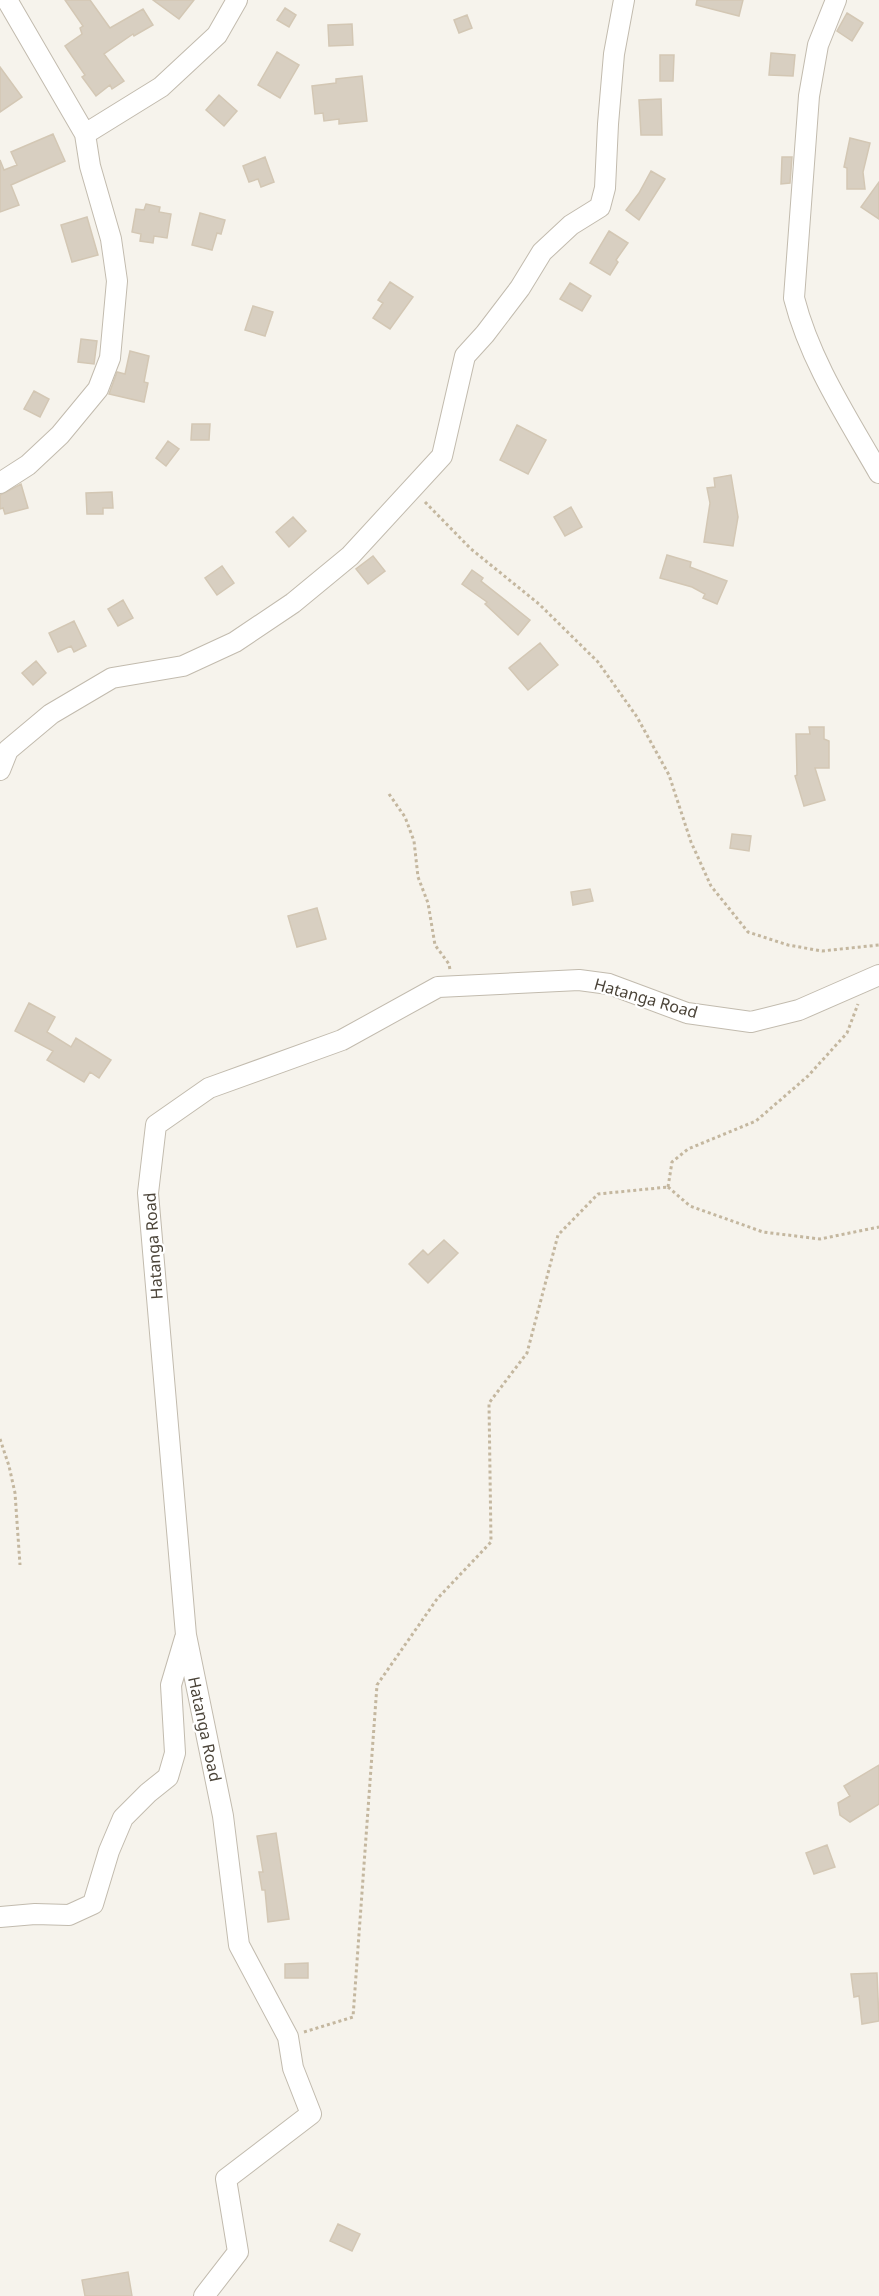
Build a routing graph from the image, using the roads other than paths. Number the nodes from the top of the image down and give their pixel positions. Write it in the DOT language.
graph roads {
  1 [pos="8,0"];
  2 [pos="237,0"];
  3 [pos="624,0"];
  4 [pos="836,0"];
  5 [pos="85,134"];
  6 [pos="879,473"];
  7 [pos="0,483"];
  8 [pos="0,770"];
  9 [pos="873,977"];
  10 [pos="186,1635"];
  11 [pos="0,1917"];
  12 [pos="204,2296"];
  1 -- 5 [label="street"];
  2 -- 5 [label="street"];
  3 -- 8 [label="street"];
  4 -- 6 [label="street"];
  5 -- 7 [label="street"];
  9 -- 10 [label="street, Hatanga Road"];
  10 -- 11 [label="street"];
  10 -- 12 [label="street, Hatanga Road"];
}
